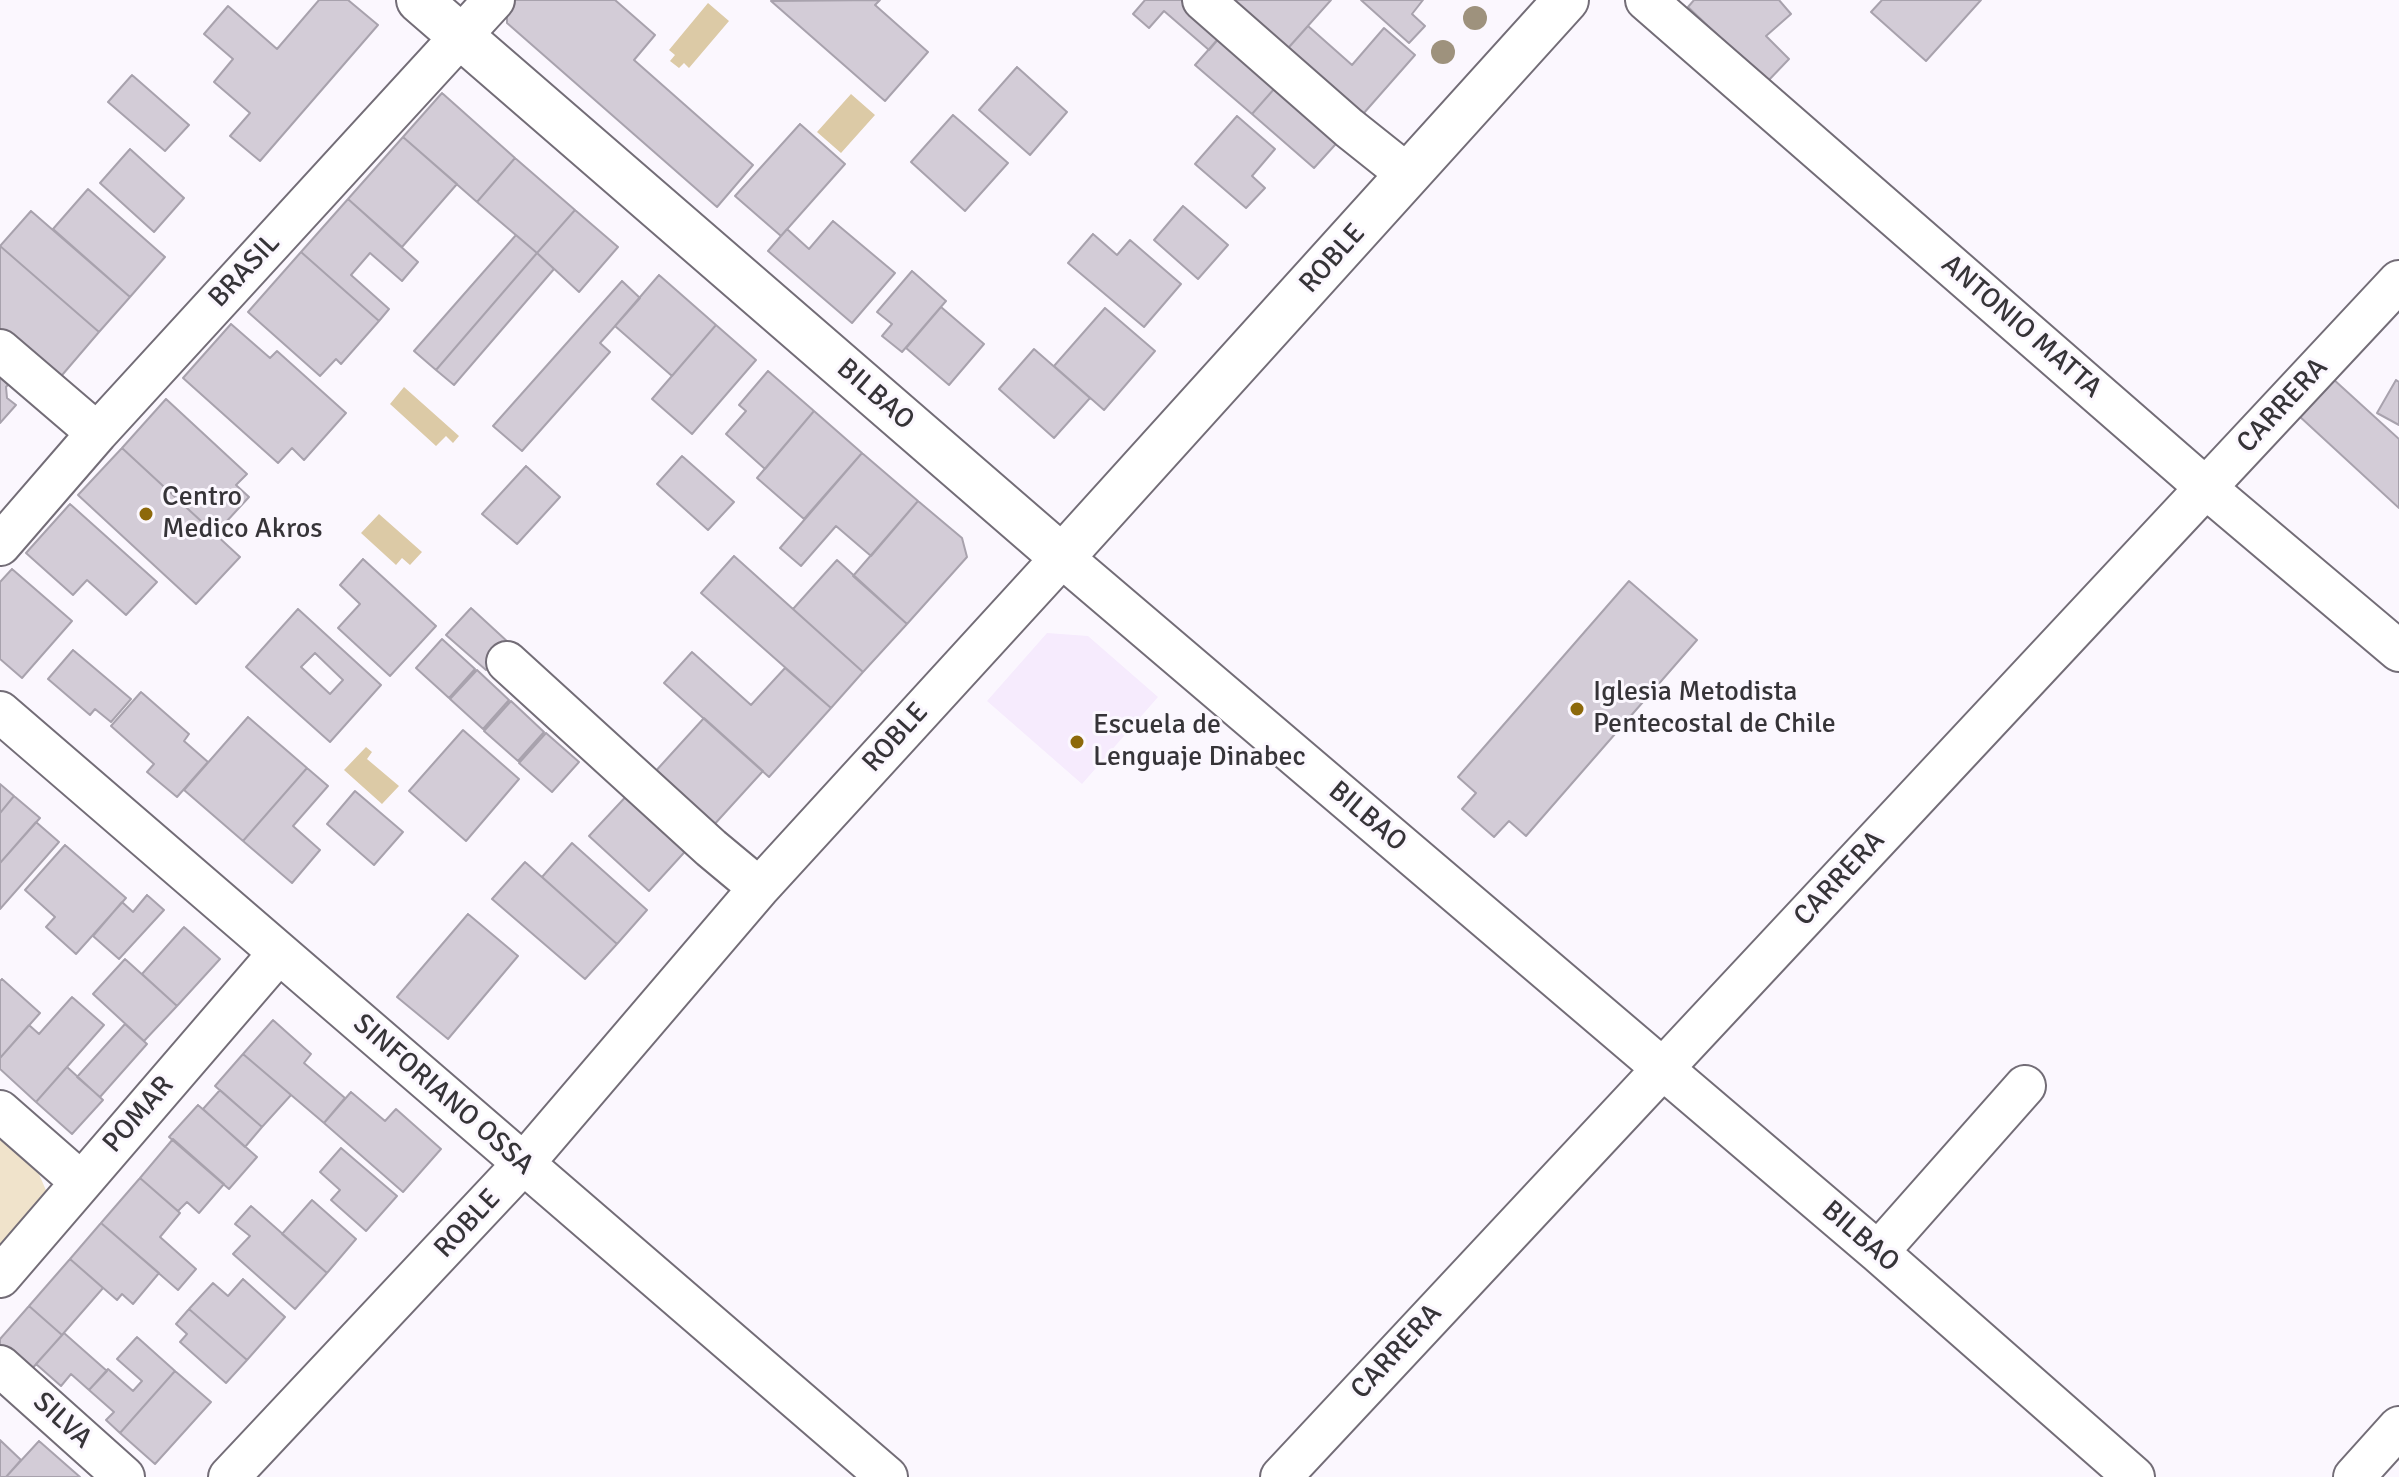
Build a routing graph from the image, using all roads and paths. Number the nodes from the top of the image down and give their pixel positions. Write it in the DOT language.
graph roads {
  1 [pos="419,0"];
  2 [pos="494,0"];
  3 [pos="1203,0"];
  4 [pos="1566,0"];
  5 [pos="1646,0"];
  6 [pos="461,36"];
  7 [pos="1408,175"];
  8 [pos="2399,281"];
  9 [pos="0,350"];
  10 [pos="97,433"];
  11 [pos="2206,488"];
  12 [pos="0,545"];
  13 [pos="1062,557"];
  14 [pos="2399,651"];
  15 [pos="507,662"];
  16 [pos="0,712"];
  17 [pos="759,888"];
  18 [pos="278,954"];
  19 [pos="1662,1069"];
  20 [pos="2025,1086"];
  21 [pos="0,1111"];
  22 [pos="523,1164"];
  23 [pos="81,1182"];
  24 [pos="1878,1252"];
  25 [pos="0,1277"];
  26 [pos="0,1366"];
  27 [pos="2399,1427"];
  28 [pos="124,1477"];
  29 [pos="229,1477"];
  30 [pos="887,1477"];
  31 [pos="1281,1477"];
  32 [pos="2134,1477"];
  33 [pos="2354,1477"];
  1 -- 6 [label="main road, BILBAO"];
  2 -- 6 [label="street, BRASIL"];
  3 -- 7 [label="street"];
  4 -- 7 [label="main road, ROBLE"];
  5 -- 11 [label="street, ANTONIO MATTA"];
  6 -- 10 [label="street, BRASIL"];
  6 -- 13 [label="main road, BILBAO"];
  7 -- 13 [label="main road, ROBLE"];
  8 -- 11 [label="street, CARRERA"];
  9 -- 10 [label="street"];
  10 -- 12 [label="street, BRASIL"];
  11 -- 14 [label="street, ANTONIO MATTA"];
  11 -- 19 [label="street, CARRERA"];
  13 -- 17 [label="street, ROBLE"];
  13 -- 19 [label="street, BILBAO"];
  15 -- 17 [label="street"];
  16 -- 18 [label="street, SINFORIANO OSSA"];
  17 -- 22 [label="street, ROBLE"];
  18 -- 22 [label="street, SINFORIANO OSSA"];
  18 -- 23 [label="street, POMAR"];
  19 -- 24 [label="street, BILBAO"];
  19 -- 31 [label="street, CARRERA"];
  20 -- 24 [label="street"];
  21 -- 23 [label="street"];
  22 -- 29 [label="street, ROBLE"];
  22 -- 30 [label="street, SINFORIANO OSSA"];
  23 -- 25 [label="street, POMAR"];
  24 -- 32 [label="street, BILBAO"];
  26 -- 28 [label="street, SILVA"];
  27 -- 33 [label="street"];
}
